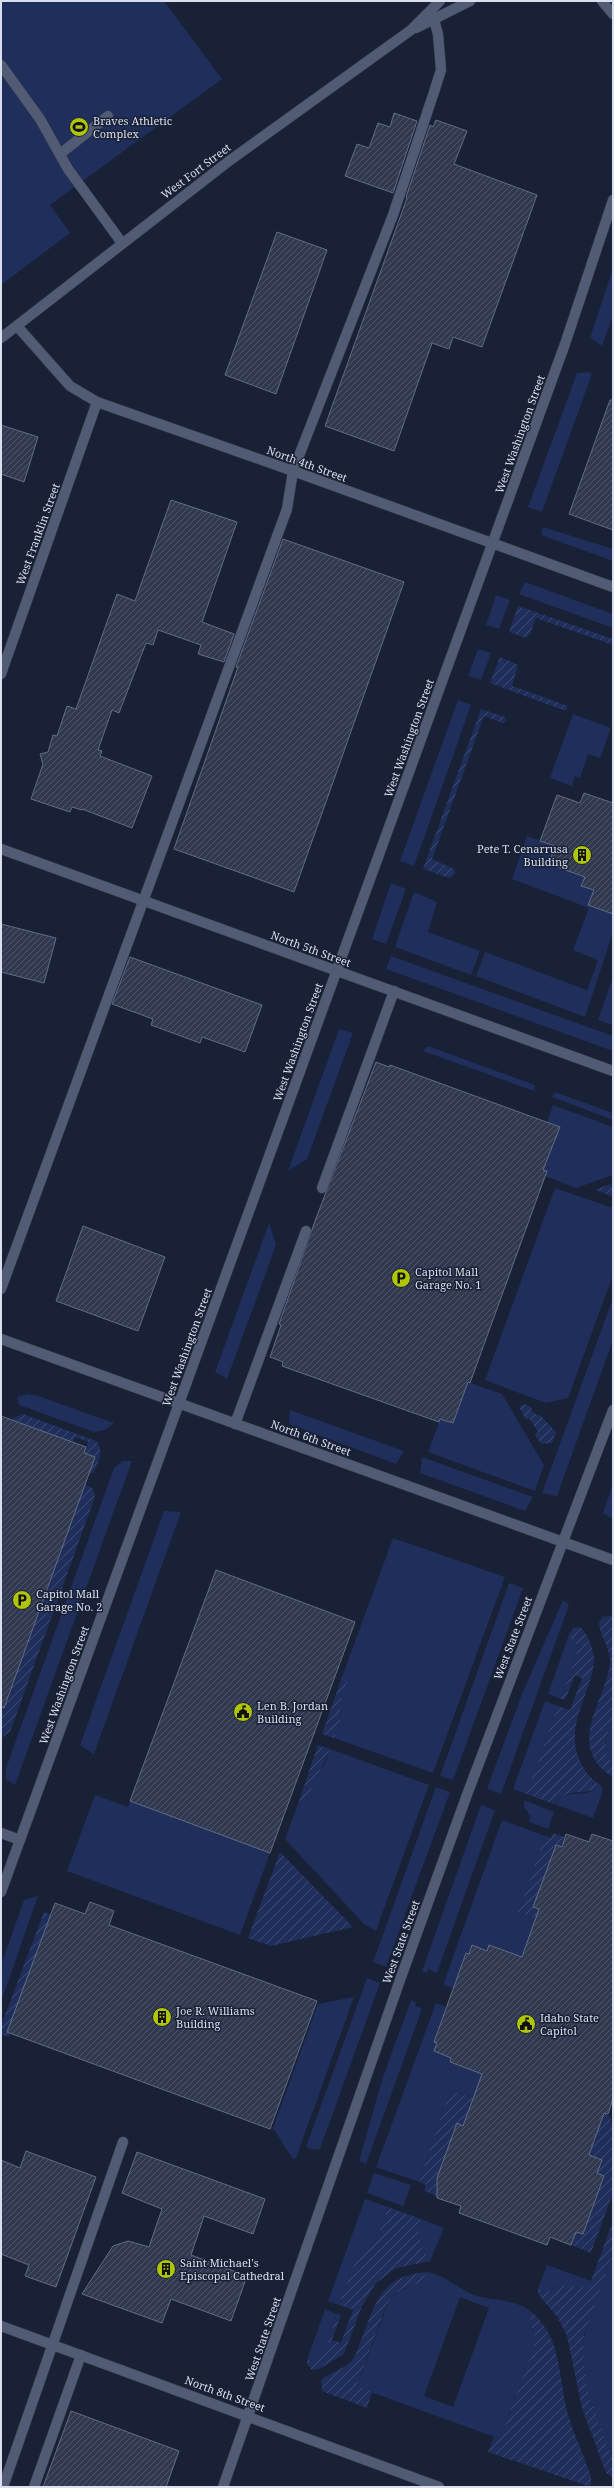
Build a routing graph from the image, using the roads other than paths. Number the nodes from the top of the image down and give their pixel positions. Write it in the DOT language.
graph roads {
  1 [pos="440,1"];
  2 [pos="470,1"];
  3 [pos="602,1"];
  4 [pos="613,14"];
  5 [pos="434,20"];
  6 [pos="411,30"];
  7 [pos="1,65"];
  8 [pos="108,116"];
  9 [pos="60,154"];
  10 [pos="613,200"];
  11 [pos="122,243"];
  12 [pos="17,326"];
  13 [pos="1,338"];
  14 [pos="97,402"];
  15 [pos="293,471"];
  16 [pos="493,544"];
  17 [pos="613,587"];
  18 [pos="1,674"];
  19 [pos="1,850"];
  20 [pos="143,901"];
  21 [pos="336,971"];
  22 [pos="394,991"];
  23 [pos="613,1071"];
  24 [pos="322,1188"];
  25 [pos="306,1231"];
  26 [pos="1,1289"];
  27 [pos="1,1339"];
  28 [pos="179,1403"];
  29 [pos="613,1410"];
  30 [pos="235,1424"];
  31 [pos="564,1542"];
  32 [pos="613,1560"];
  33 [pos="1,1833"];
  34 [pos="20,1840"];
  35 [pos="1,1892"];
  36 [pos="123,2142"];
  37 [pos="1,2326"];
  38 [pos="53,2345"];
  39 [pos="80,2355"];
  40 [pos="249,2416"];
  41 [pos="3,2487"];
  42 [pos="34,2487"];
  43 [pos="222,2487"];
  44 [pos="439,2487"];
  1 -- 6 [label="street, West Fort Street"];
  2 -- 5 [label="street, West Fort Street"];
  3 -- 4 [label="street"];
  5 -- 6 [label="street, West Fort Street"];
  5 -- 15 [label="street"];
  6 -- 11 [label="street, West Fort Street"];
  7 -- 9 [label="street"];
  8 -- 9 [label="street"];
  9 -- 11 [label="street"];
  10 -- 16 [label="street, West Washington Street"];
  11 -- 12 [label="street, West Fort Street"];
  12 -- 13 [label="street, West Fort Street"];
  12 -- 14 [label="street, North 4th Street"];
  14 -- 15 [label="street, North 4th Street"];
  14 -- 18 [label="street, West Franklin Street"];
  15 -- 16 [label="street, North 4th Street"];
  15 -- 20 [label="street"];
  16 -- 17 [label="street, North 4th Street"];
  16 -- 21 [label="street, West Washington Street"];
  19 -- 20 [label="street, North 5th Street"];
  20 -- 21 [label="street, North 5th Street"];
  20 -- 26 [label="street"];
  21 -- 22 [label="street, North 5th Street"];
  21 -- 28 [label="street, West Washington Street"];
  22 -- 23 [label="street, North 5th Street"];
  22 -- 24 [label="street"];
  25 -- 30 [label="street"];
  27 -- 28 [label="street, North 6th Street"];
  28 -- 30 [label="street, North 6th Street"];
  28 -- 34 [label="street, West Washington Street"];
  29 -- 31 [label="street, West State Street"];
  30 -- 31 [label="street, North 6th Street"];
  31 -- 32 [label="street, North 6th Street"];
  31 -- 40 [label="street, West State Street"];
  33 -- 34 [label="street"];
  34 -- 35 [label="street, West Washington Street"];
  36 -- 38 [label="street"];
  37 -- 38 [label="street, North 8th Street"];
  38 -- 39 [label="street, North 8th Street"];
  38 -- 41 [label="street"];
  39 -- 40 [label="street, North 8th Street"];
  39 -- 42 [label="street"];
  40 -- 43 [label="street, West State Street"];
  40 -- 44 [label="street, North 8th Street"];
}
